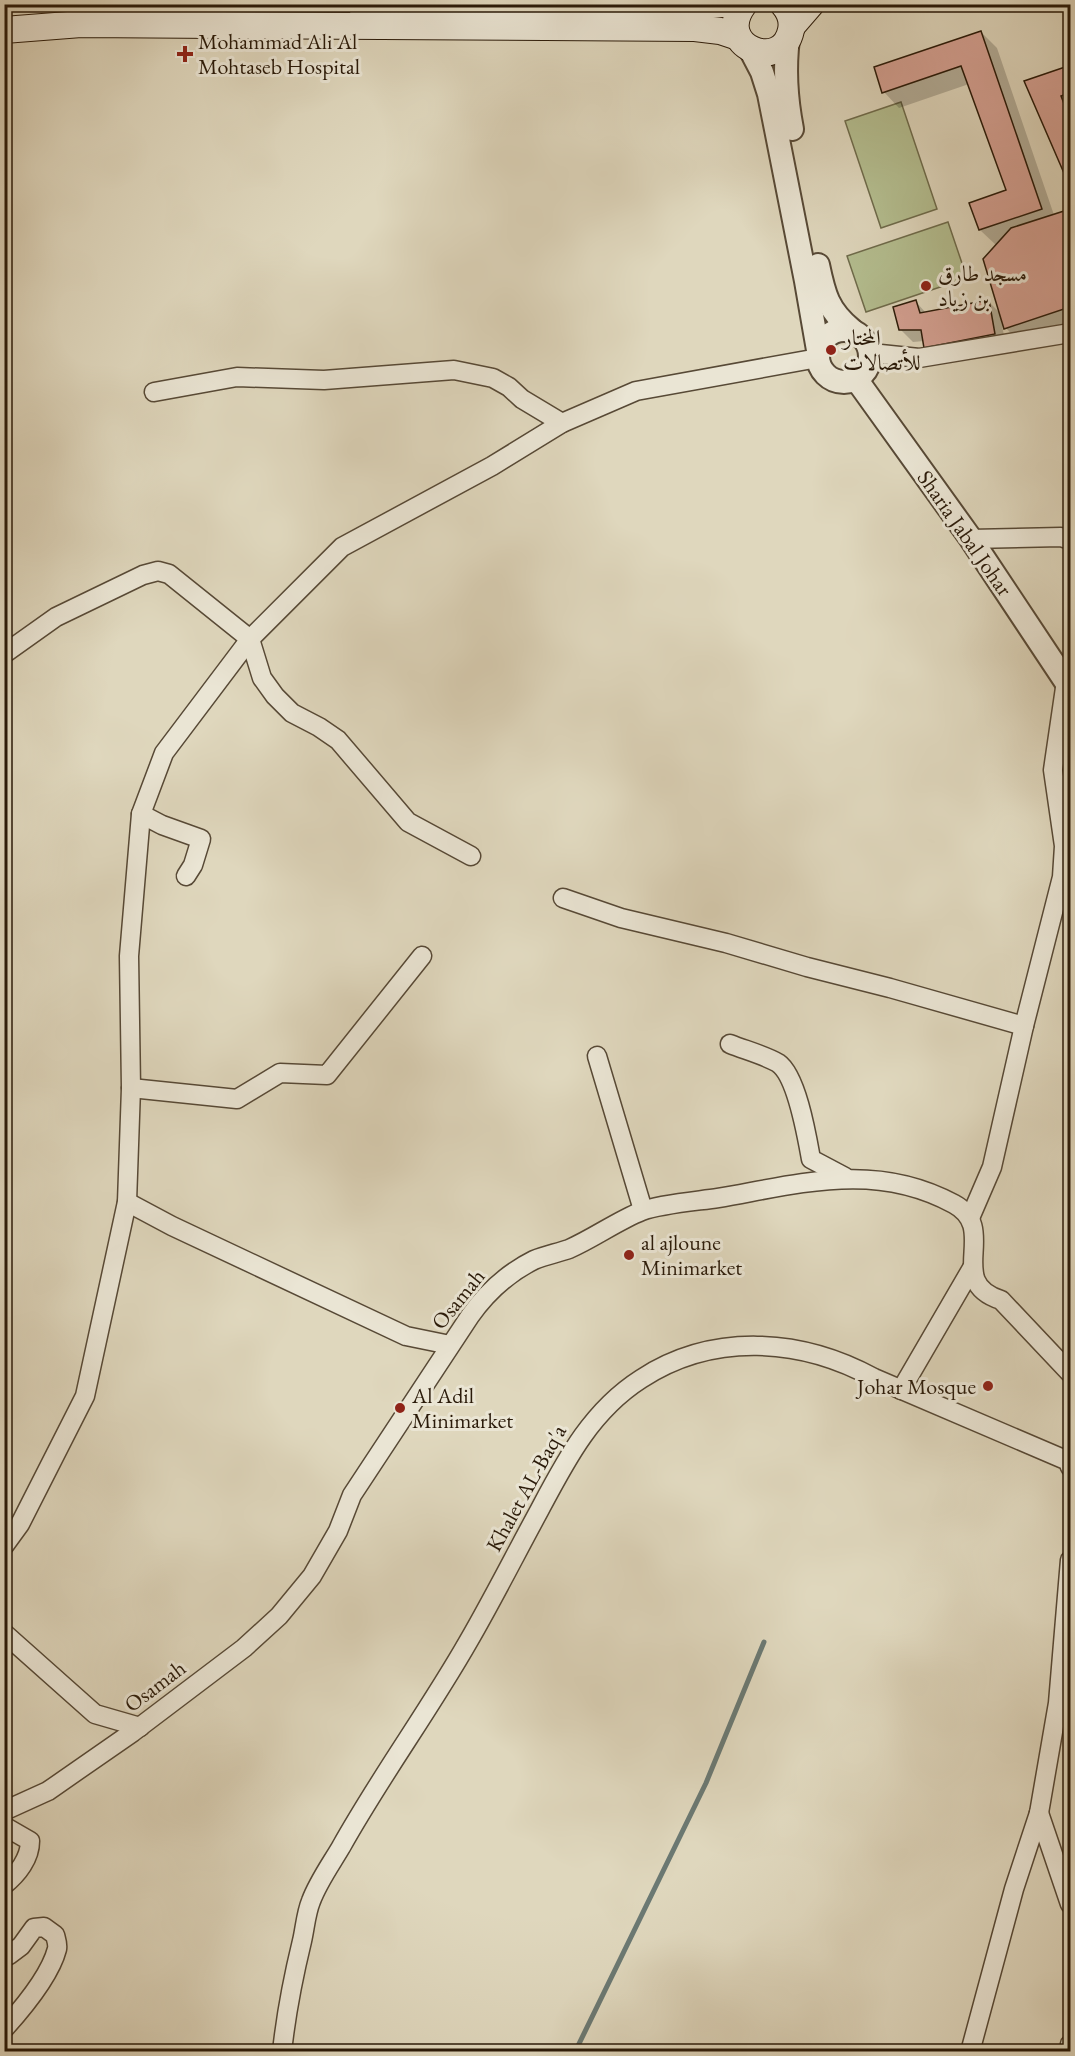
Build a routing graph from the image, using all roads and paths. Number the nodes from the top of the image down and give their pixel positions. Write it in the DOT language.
graph roads {
  1 [pos="723,4"];
  2 [pos="744,4"];
  3 [pos="811,4"];
  4 [pos="598,7"];
  5 [pos="431,14"];
  6 [pos="4,15"];
  7 [pos="788,23"];
  8 [pos="4,30"];
  9 [pos="744,43"];
  10 [pos="852,330"];
  11 [pos="1071,333"];
  12 [pos="871,353"];
  13 [pos="818,354"];
  14 [pos="856,379"];
  15 [pos="154,392"];
  16 [pos="562,423"];
  17 [pos="971,539"];
  18 [pos="1071,540"];
  19 [pos="250,639"];
  20 [pos="4,654"];
  21 [pos="1068,684"];
  22 [pos="141,814"];
  23 [pos="471,856"];
  24 [pos="186,876"];
  25 [pos="563,898"];
  26 [pos="422,956"];
  27 [pos="1024,1026"];
  28 [pos="730,1044"];
  29 [pos="597,1056"];
  30 [pos="131,1088"];
  31 [pos="846,1178"];
  32 [pos="127,1202"];
  33 [pos="643,1210"];
  34 [pos="970,1218"];
  35 [pos="972,1268"];
  36 [pos="450,1345"];
  37 [pos="1071,1373"];
  38 [pos="901,1390"];
  39 [pos="1071,1467"];
  40 [pos="4,1546"];
  41 [pos="1071,1560"];
  42 [pos="4,1633"];
  43 [pos="140,1727"];
  44 [pos="4,1811"];
  45 [pos="1039,1813"];
  46 [pos="4,1826"];
  47 [pos="4,1885"];
  48 [pos="1071,1904"];
  49 [pos="4,1952"];
  50 [pos="4,2029"];
  51 [pos="1071,2044"];
  52 [pos="282,2052"];
  53 [pos="970,2052"];
  54 [pos="1069,2052"];
  1 -- 4 [label="main road"];
  2 -- 9 [label="main road"];
  3 -- 7 [label="main road"];
  4 -- 5 [label="main road"];
  5 -- 6 [label="main road"];
  5 -- 8 [label="main road"];
  5 -- 9 [label="main road"];
  7 -- 9 [label="main road"];
  7 -- 10 [label="street"];
  9 -- 13 [label="street"];
  10 -- 12 [label="street"];
  10 -- 13 [label="street"];
  11 -- 12 [label="street"];
  12 -- 14 [label="street"];
  13 -- 14 [label="street"];
  13 -- 16 [label="street"];
  14 -- 17 [label="street, Sharia Jabal Johar"];
  15 -- 16 [label="street"];
  16 -- 19 [label="street"];
  17 -- 18 [label="street"];
  17 -- 21 [label="street, Sharia Jabal Johar"];
  19 -- 20 [label="street"];
  19 -- 22 [label="street"];
  19 -- 23 [label="street"];
  21 -- 27 [label="street"];
  22 -- 24 [label="street"];
  22 -- 30 [label="street"];
  25 -- 27 [label="street"];
  26 -- 30 [label="street"];
  27 -- 34 [label="street"];
  28 -- 31 [label="street"];
  29 -- 33 [label="street"];
  30 -- 32 [label="street"];
  31 -- 33 [label="street, Osamah"];
  31 -- 34 [label="street, Osamah"];
  32 -- 36 [label="street"];
  32 -- 40 [label="street"];
  33 -- 36 [label="street, Osamah"];
  34 -- 35 [label="street"];
  35 -- 37 [label="street"];
  35 -- 38 [label="street"];
  36 -- 43 [label="street, Osamah"];
  38 -- 39 [label="street, Khalet AL-Baq'a"];
  38 -- 52 [label="street, Khalet AL-Baq'a"];
  41 -- 45 [label="street"];
  42 -- 43 [label="street"];
  43 -- 44 [label="street, Osamah"];
  45 -- 48 [label="street"];
  45 -- 53 [label="street"];
  46 -- 47 [label="street"];
  49 -- 50 [label="street"];
  51 -- 54 [label="street"];
}
